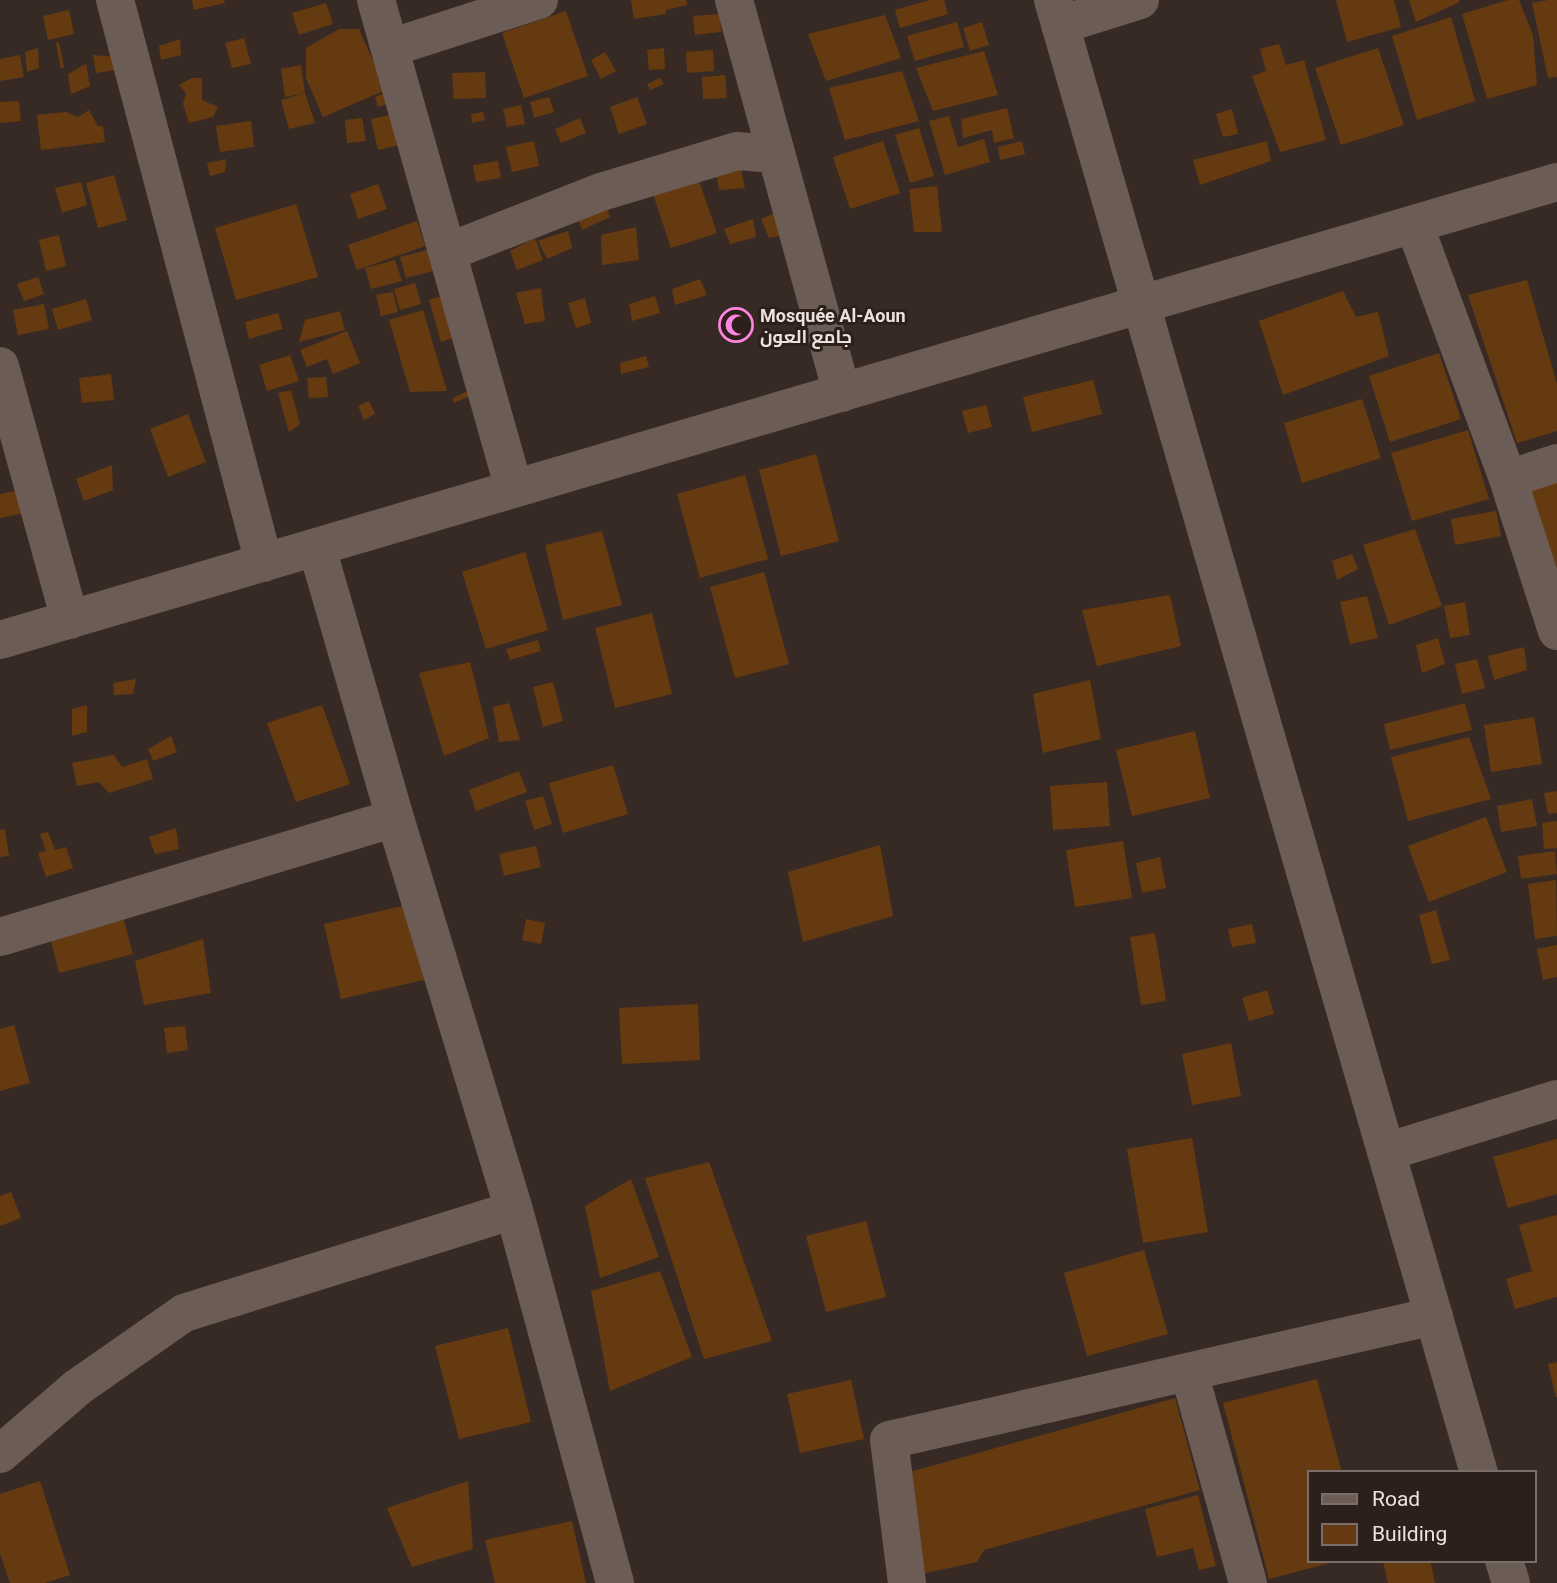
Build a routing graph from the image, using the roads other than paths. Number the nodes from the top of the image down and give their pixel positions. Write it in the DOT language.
graph roads {
  1 [pos="116,0"];
  2 [pos="376,0"];
  3 [pos="539,0"];
  4 [pos="734,0"];
  5 [pos="1140,0"];
  6 [pos="1056,13"];
  7 [pos="390,48"];
  8 [pos="776,154"];
  9 [pos="1557,182"];
  10 [pos="1414,224"];
  11 [pos="448,252"];
  12 [pos="1141,305"];
  13 [pos="0,366"];
  14 [pos="842,393"];
  15 [pos="1557,463"];
  16 [pos="1507,479"];
  17 [pos="514,489"];
  18 [pos="317,548"];
  19 [pos="264,563"];
  20 [pos="1554,611"];
  21 [pos="70,620"];
  22 [pos="0,640"];
  23 [pos="395,818"];
  24 [pos="0,937"];
  25 [pos="1557,1100"];
  26 [pos="1386,1152"];
  27 [pos="514,1210"];
  28 [pos="1434,1316"];
  29 [pos="1189,1372"];
  30 [pos="0,1454"];
  31 [pos="1478,1471"];
  32 [pos="1505,1562"];
  33 [pos="615,1583"];
  34 [pos="908,1583"];
  35 [pos="1248,1583"];
  36 [pos="1511,1583"];
  1 -- 19 [label="street"];
  2 -- 7 [label="street"];
  3 -- 7 [label="street"];
  4 -- 8 [label="street"];
  5 -- 6 [label="street"];
  6 -- 12 [label="street"];
  7 -- 11 [label="street"];
  8 -- 11 [label="street"];
  8 -- 14 [label="street"];
  9 -- 10 [label="street"];
  10 -- 12 [label="street"];
  10 -- 16 [label="street"];
  11 -- 17 [label="street"];
  12 -- 14 [label="street"];
  12 -- 26 [label="street"];
  13 -- 21 [label="street"];
  14 -- 17 [label="street"];
  15 -- 16 [label="street"];
  16 -- 20 [label="street"];
  17 -- 18 [label="street"];
  18 -- 19 [label="street"];
  18 -- 23 [label="street"];
  19 -- 21 [label="street"];
  21 -- 22 [label="street"];
  23 -- 24 [label="street"];
  23 -- 27 [label="street"];
  25 -- 26 [label="street"];
  26 -- 28 [label="street"];
  27 -- 30 [label="street"];
  27 -- 33 [label="street"];
  28 -- 29 [label="street"];
  28 -- 31 [label="street"];
  29 -- 34 [label="street"];
  29 -- 35 [label="street"];
  32 -- 36 [label="street"];
}
